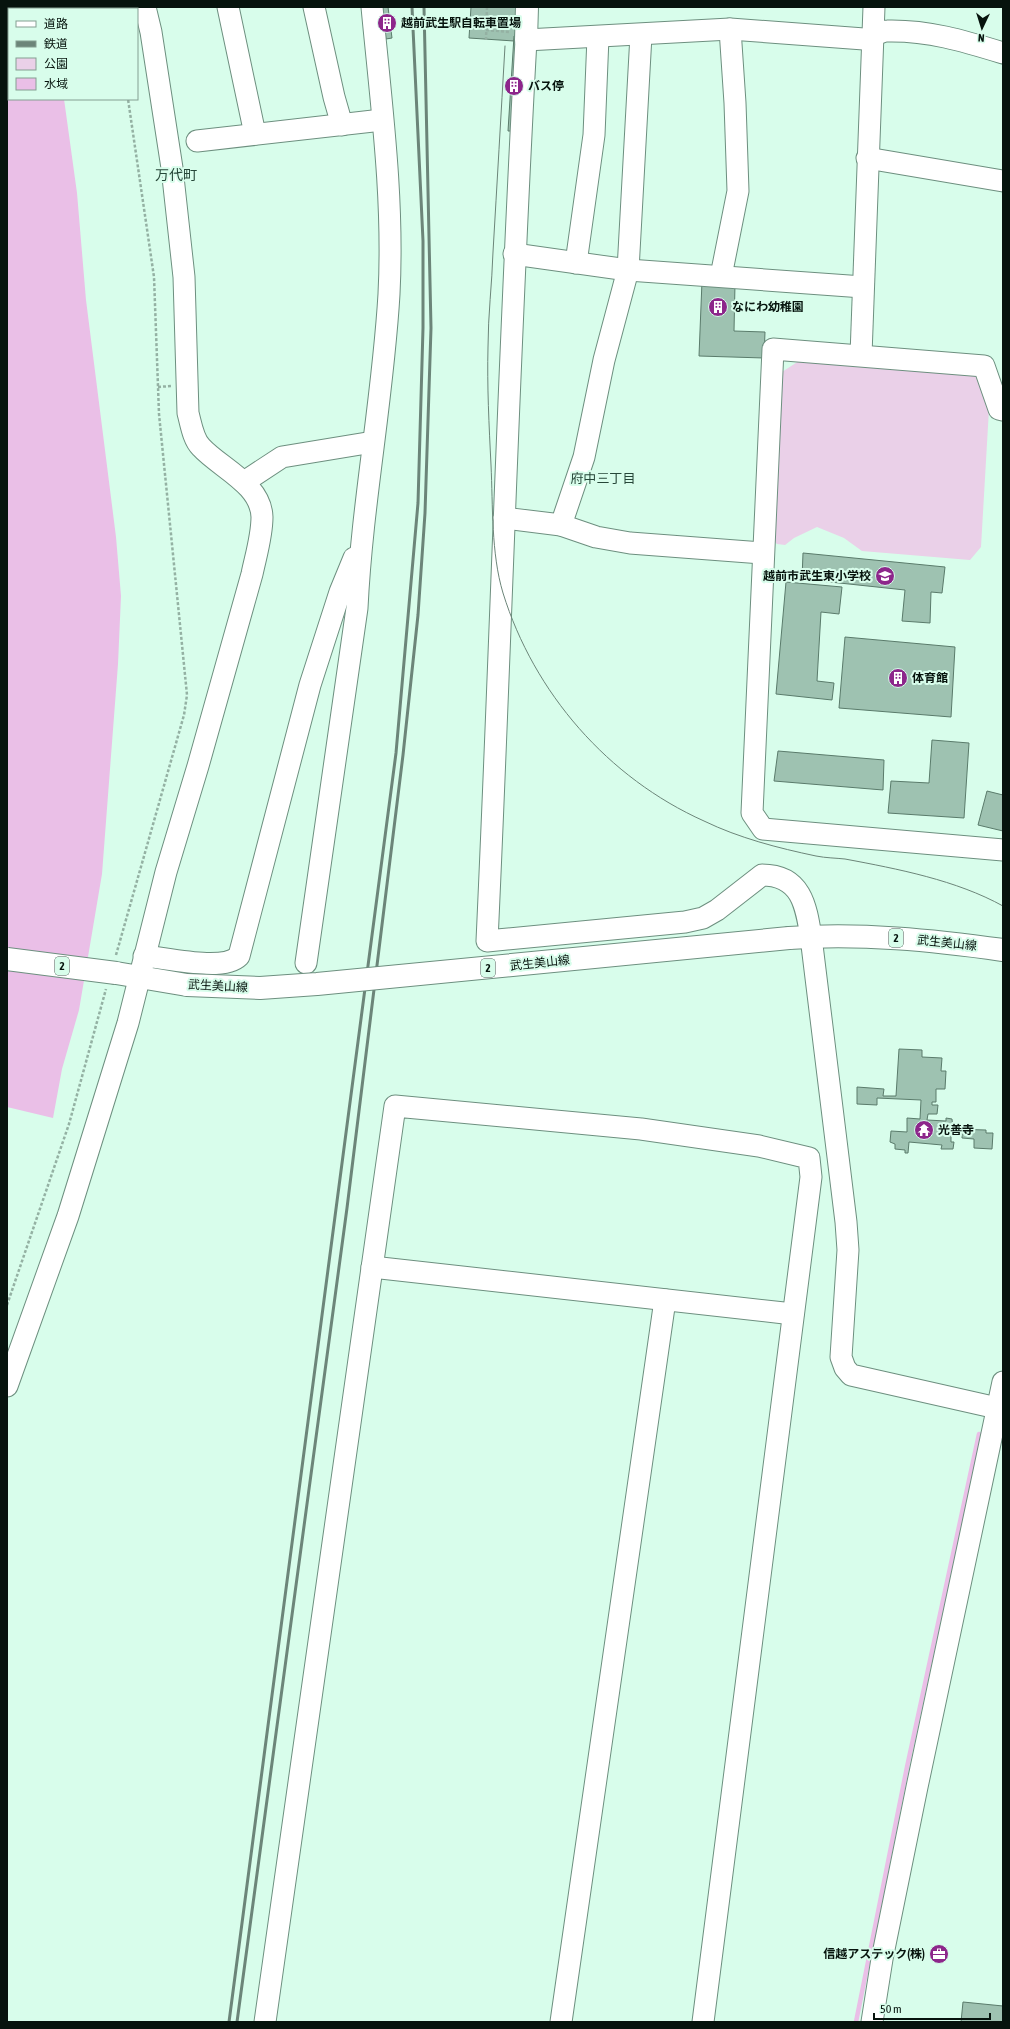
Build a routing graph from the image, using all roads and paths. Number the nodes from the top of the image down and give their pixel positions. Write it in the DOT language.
graph roads {
  1 [pos="145,7"];
  2 [pos="228,7"];
  3 [pos="314,7"];
  4 [pos="372,7"];
  5 [pos="487,7"];
  6 [pos="527,7"];
  7 [pos="874,7"];
  8 [pos="730,29"];
  9 [pos="486,30"];
  10 [pos="641,35"];
  11 [pos="521,36"];
  12 [pos="598,37"];
  13 [pos="872,38"];
  14 [pos="486,40"];
  15 [pos="1003,53"];
  16 [pos="128,100"];
  17 [pos="382,120"];
  18 [pos="342,124"];
  19 [pos="255,134"];
  20 [pos="197,141"];
  21 [pos="867,158"];
  22 [pos="1003,181"];
  23 [pos="514,254"];
  24 [pos="576,263"];
  25 [pos="628,270"];
  26 [pos="721,276"];
  27 [pos="863,287"];
  28 [pos="861,354"];
  29 [pos="1003,410"];
  30 [pos="373,442"];
  31 [pos="244,482"];
  32 [pos="504,518"];
  33 [pos="561,525"];
  34 [pos="762,553"];
  35 [pos="359,558"];
  36 [pos="325,834"];
  37 [pos="1003,850"];
  38 [pos="336,852"];
  39 [pos="812,937"];
  40 [pos="1003,950"];
  41 [pos="144,956"];
  42 [pos="7,959"];
  43 [pos="306,963"];
  44 [pos="113,971"];
  45 [pos="140,977"];
  46 [pos="372,1267"];
  47 [pos="664,1300"];
  48 [pos="7,1305"];
  49 [pos="793,1314"];
  50 [pos="1003,1382"];
  51 [pos="7,1386"];
  52 [pos="997,1408"];
  53 [pos="265,2022"];
  54 [pos="561,2022"];
  55 [pos="703,2022"];
  56 [pos="872,2022"];
  1 -- 31 [label="street"];
  2 -- 19 [label="street"];
  3 -- 18 [label="street"];
  4 -- 17 [label="street"];
  5 -- 9 [label="path"];
  6 -- 11 [label="main road"];
  7 -- 13 [label="street"];
  8 -- 10 [label="street"];
  8 -- 13 [label="street"];
  8 -- 26 [label="street"];
  9 -- 11 [label="path"];
  9 -- 14 [label="path"];
  10 -- 12 [label="street"];
  10 -- 25 [label="street"];
  11 -- 12 [label="street"];
  11 -- 23 [label="street"];
  12 -- 24 [label="street"];
  13 -- 15 [label="street"];
  13 -- 21 [label="street"];
  16 -- 44 [label="path"];
  17 -- 18 [label="street"];
  17 -- 30 [label="street"];
  18 -- 19 [label="street"];
  19 -- 20 [label="street"];
  21 -- 22 [label="street"];
  21 -- 27 [label="street"];
  23 -- 24 [label="street"];
  23 -- 32 [label="street"];
  24 -- 25 [label="street"];
  25 -- 26 [label="street"];
  25 -- 33 [label="street"];
  26 -- 27 [label="street"];
  27 -- 28 [label="street"];
  28 -- 29 [label="street"];
  28 -- 34 [label="street"];
  30 -- 31 [label="street"];
  30 -- 35 [label="street"];
  31 -- 41 [label="street"];
  32 -- 33 [label="street"];
  32 -- 39 [label="street"];
  33 -- 34 [label="street"];
  34 -- 37 [label="street"];
  35 -- 36 [label="street"];
  35 -- 41 [label="street"];
  36 -- 38 [label="street"];
  36 -- 43 [label="street"];
  39 -- 40 [label="main road, 武生美山線 / 2"];
  39 -- 45 [label="main road, 武生美山線 / 2, bridge"];
  39 -- 52 [label="street"];
  41 -- 45 [label="street"];
  42 -- 44 [label="main road, 武生美山線 / 2, bridge"];
  44 -- 45 [label="main road, 武生美山線 / 2"];
  44 -- 48 [label="path"];
  45 -- 51 [label="street"];
  46 -- 47 [label="street"];
  46 -- 49 [label="street"];
  46 -- 53 [label="street"];
  47 -- 49 [label="street"];
  47 -- 54 [label="street"];
  49 -- 55 [label="street"];
  50 -- 52 [label="street"];
  52 -- 56 [label="street"];
}
